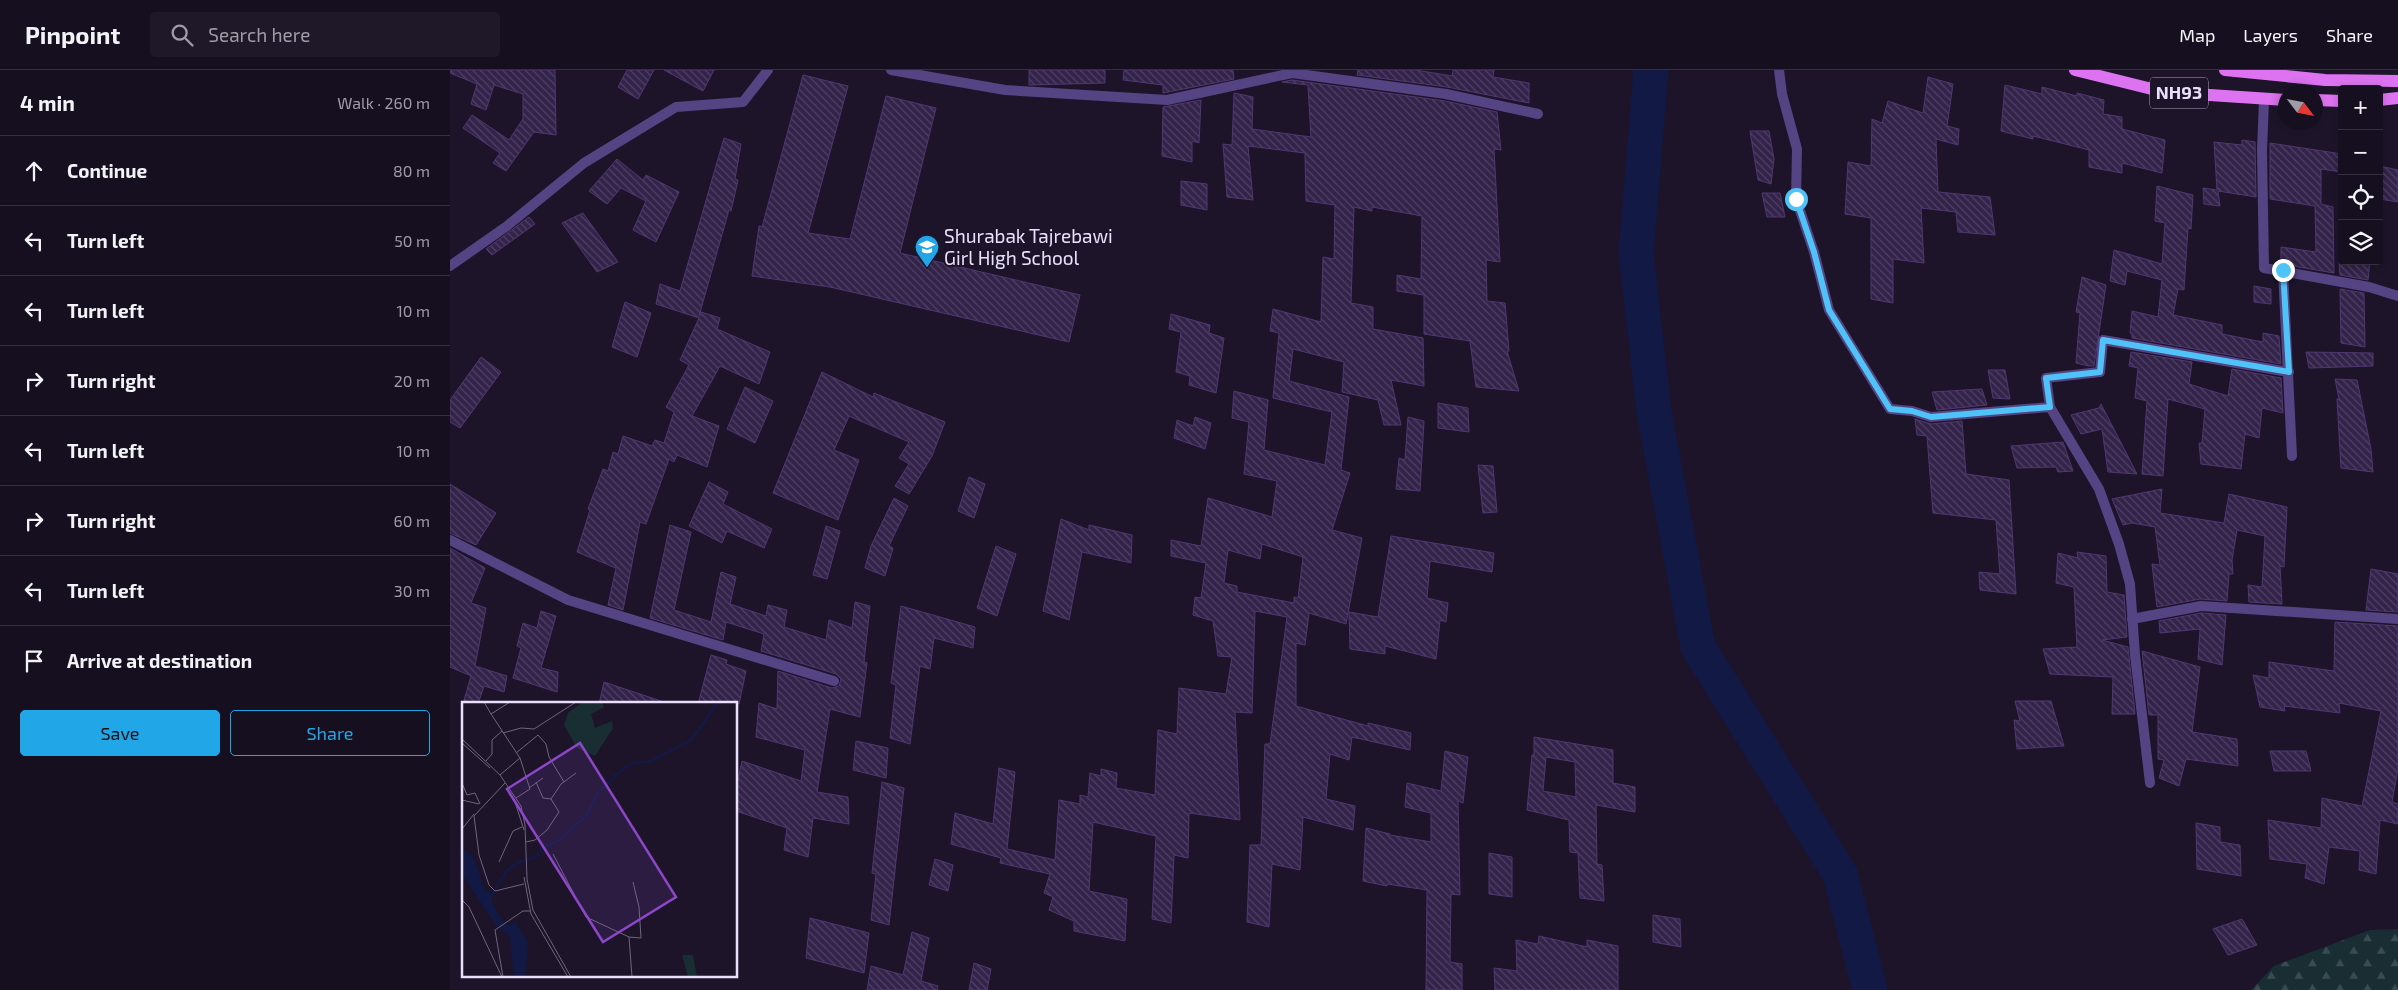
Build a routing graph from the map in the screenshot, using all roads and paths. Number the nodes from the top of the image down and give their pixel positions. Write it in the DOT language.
graph roads {
  1 [pos="768,70"];
  2 [pos="891,70"];
  3 [pos="1779,70"];
  4 [pos="2075,70"];
  5 [pos="2226,70"];
  6 [pos="2398,81"];
  7 [pos="2398,98"];
  8 [pos="2264,100"];
  9 [pos="2278,100"];
  10 [pos="2323,100"];
  11 [pos="2383,100"];
  12 [pos="2338,101"];
  13 [pos="1538,114"];
  14 [pos="450,266"];
  15 [pos="2283,270"];
  16 [pos="2398,296"];
  17 [pos="2289,372"];
  18 [pos="2050,407"];
  19 [pos="2292,456"];
  20 [pos="450,540"];
  21 [pos="2132,619"];
  22 [pos="2398,619"];
  23 [pos="834,681"];
  24 [pos="2150,783"];
  1 -- 14 [label="street"];
  2 -- 13 [label="street"];
  3 -- 18 [label="street"];
  4 -- 8 [label="main road, NH93"];
  5 -- 6 [label="main road, NH93"];
  7 -- 11 [label="main road"];
  8 -- 9 [label="main road, NH93"];
  8 -- 15 [label="street"];
  10 -- 12 [label="main road"];
  15 -- 16 [label="street"];
  15 -- 17 [label="street"];
  17 -- 18 [label="street"];
  17 -- 19 [label="street"];
  18 -- 21 [label="street"];
  20 -- 23 [label="street"];
  21 -- 22 [label="street"];
  21 -- 24 [label="street"];
}
